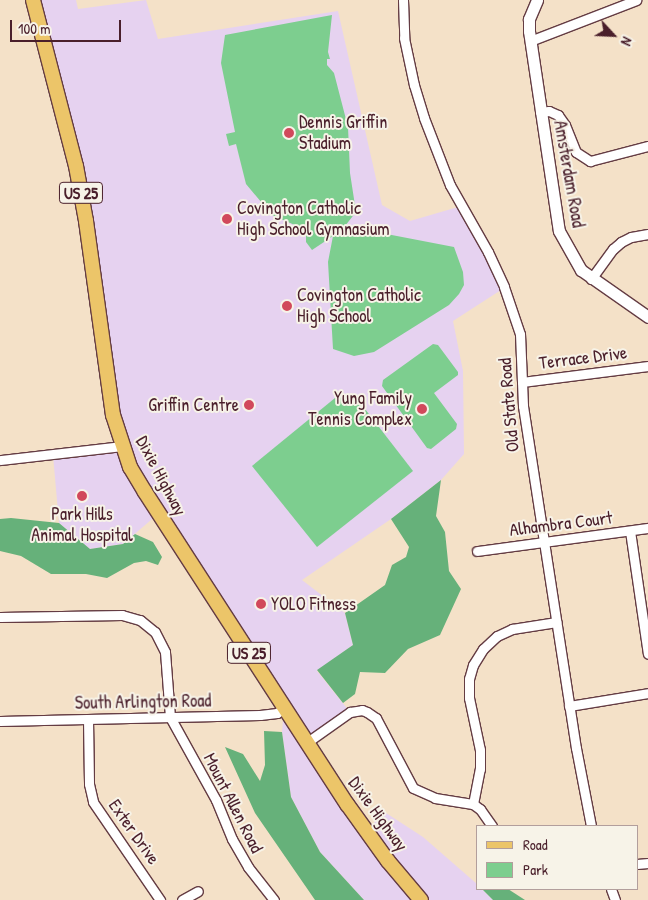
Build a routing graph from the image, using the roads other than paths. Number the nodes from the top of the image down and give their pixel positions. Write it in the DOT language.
graph roads {
  1 [pos="33,0"];
  2 [pos="402,0"];
  3 [pos="537,0"];
  4 [pos="636,0"];
  5 [pos="530,40"];
  6 [pos="540,112"];
  7 [pos="648,146"];
  8 [pos="648,234"];
  9 [pos="591,279"];
  10 [pos="648,318"];
  11 [pos="648,366"];
  12 [pos="522,382"];
  13 [pos="122,446"];
  14 [pos="0,460"];
  15 [pos="648,528"];
  16 [pos="630,531"];
  17 [pos="544,542"];
  18 [pos="478,551"];
  19 [pos="0,617"];
  20 [pos="556,622"];
  21 [pos="648,654"];
  22 [pos="648,693"];
  23 [pos="570,706"];
  24 [pos="284,708"];
  25 [pos="170,717"];
  26 [pos="88,720"];
  27 [pos="0,721"];
  28 [pos="306,742"];
  29 [pos="473,804"];
  30 [pos="491,825"];
  31 [pos="591,825"];
  32 [pos="198,891"];
  33 [pos="160,900"];
  34 [pos="182,900"];
  35 [pos="274,900"];
  36 [pos="421,900"];
  1 -- 13 [label="main road, Dixie Highway / US 25"];
  2 -- 12 [label="street, Old State Road"];
  3 -- 5 [label="street, Amsterdam Road"];
  4 -- 5 [label="street"];
  5 -- 6 [label="street, Amsterdam Road"];
  6 -- 7 [label="street"];
  6 -- 9 [label="street, Amsterdam Road"];
  8 -- 9 [label="street"];
  9 -- 10 [label="street, Amsterdam Road"];
  11 -- 12 [label="street, Terrace Drive"];
  12 -- 17 [label="street, Old State Road"];
  13 -- 14 [label="street"];
  13 -- 24 [label="main road, Dixie Highway / US 25"];
  15 -- 16 [label="street, Alhambra Court"];
  16 -- 17 [label="street, Alhambra Court"];
  16 -- 21 [label="street"];
  17 -- 18 [label="street, Alhambra Court"];
  17 -- 20 [label="street, Old State Road"];
  19 -- 25 [label="street"];
  20 -- 23 [label="street, Old State Road"];
  20 -- 29 [label="street"];
  22 -- 23 [label="street"];
  23 -- 31 [label="street, Old State Road"];
  24 -- 25 [label="street, South Arlington Road"];
  24 -- 28 [label="main road, Dixie Highway / US 25"];
  25 -- 26 [label="street, South Arlington Road"];
  25 -- 35 [label="street, Mount Allen Road"];
  26 -- 27 [label="street, South Arlington Road"];
  26 -- 33 [label="street, Exter Drive"];
  28 -- 29 [label="street"];
  28 -- 36 [label="main road, Dixie Highway / US 25"];
  29 -- 30 [label="street"];
  32 -- 34 [label="street"];
}
